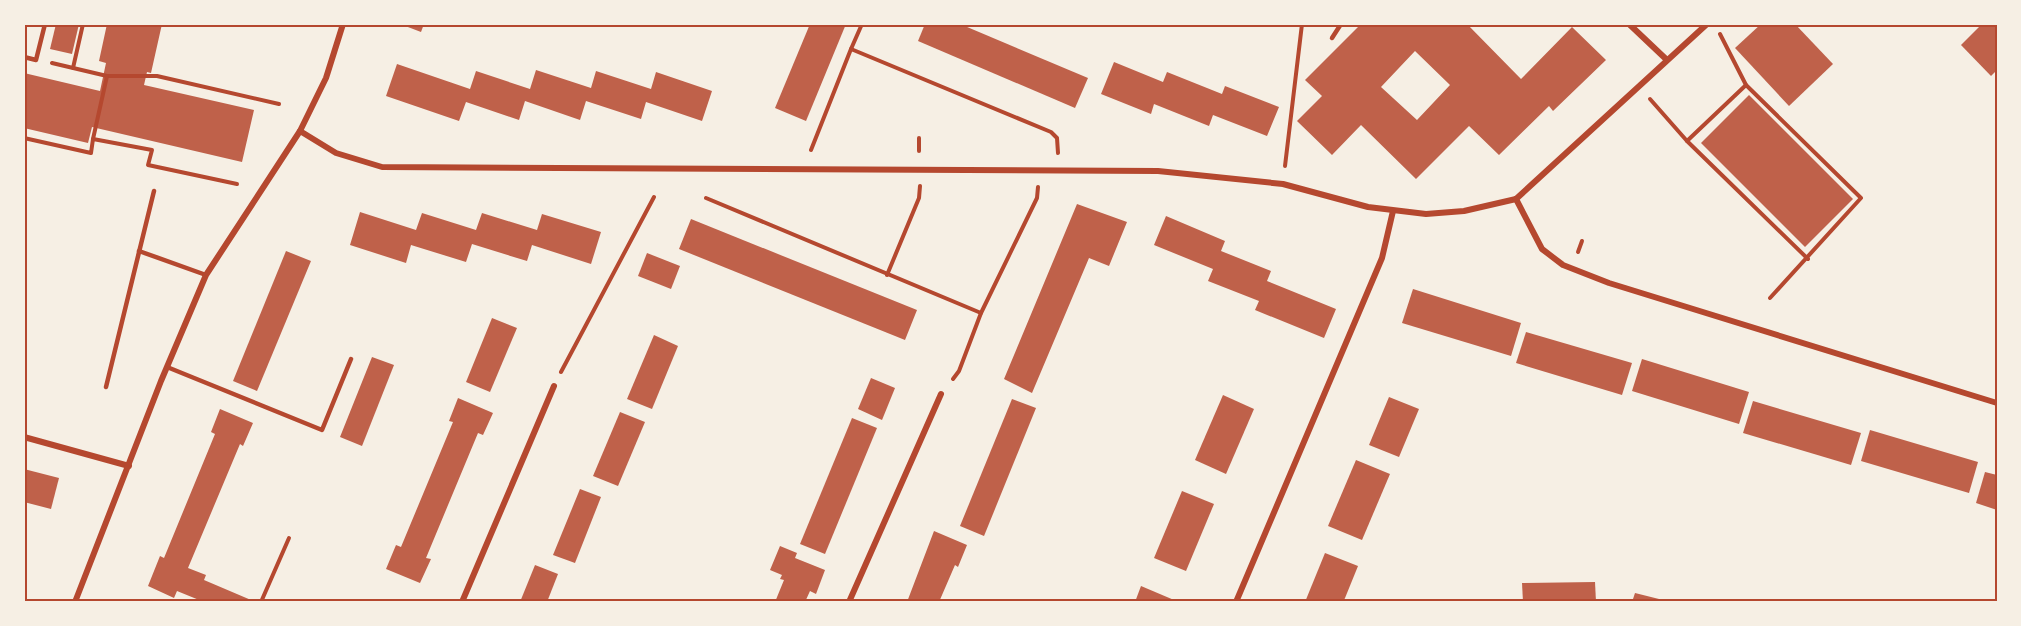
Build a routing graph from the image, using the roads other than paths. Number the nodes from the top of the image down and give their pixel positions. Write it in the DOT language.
graph roads {
  1 [pos="45,24"];
  2 [pos="343,24"];
  3 [pos="1341,24"];
  4 [pos="1629,24"];
  5 [pos="1707,24"];
  6 [pos="1332,38"];
  7 [pos="24,57"];
  8 [pos="1667,60"];
  9 [pos="300,131"];
  10 [pos="154,191"];
  11 [pos="1516,199"];
  12 [pos="1393,212"];
  13 [pos="139,251"];
  14 [pos="206,275"];
  15 [pos="351,359"];
  16 [pos="167,367"];
  17 [pos="554,386"];
  18 [pos="106,387"];
  19 [pos="941,394"];
  20 [pos="1997,403"];
  21 [pos="24,437"];
  22 [pos="129,466"];
  23 [pos="75,602"];
  24 [pos="462,602"];
  25 [pos="849,602"];
  26 [pos="1236,602"];
  1 -- 7 [label="lane"];
  2 -- 9 [label="street"];
  3 -- 6 [label="lane"];
  4 -- 8 [label="street"];
  5 -- 8 [label="street"];
  8 -- 11 [label="street"];
  9 -- 12 [label="street"];
  9 -- 14 [label="street"];
  10 -- 13 [label="lane"];
  11 -- 12 [label="street"];
  11 -- 20 [label="street"];
  12 -- 26 [label="street"];
  13 -- 14 [label="lane"];
  13 -- 18 [label="lane"];
  14 -- 16 [label="street"];
  15 -- 16 [label="lane"];
  16 -- 22 [label="street"];
  17 -- 24 [label="street"];
  19 -- 25 [label="street"];
  21 -- 22 [label="street"];
  22 -- 23 [label="street"];
}
